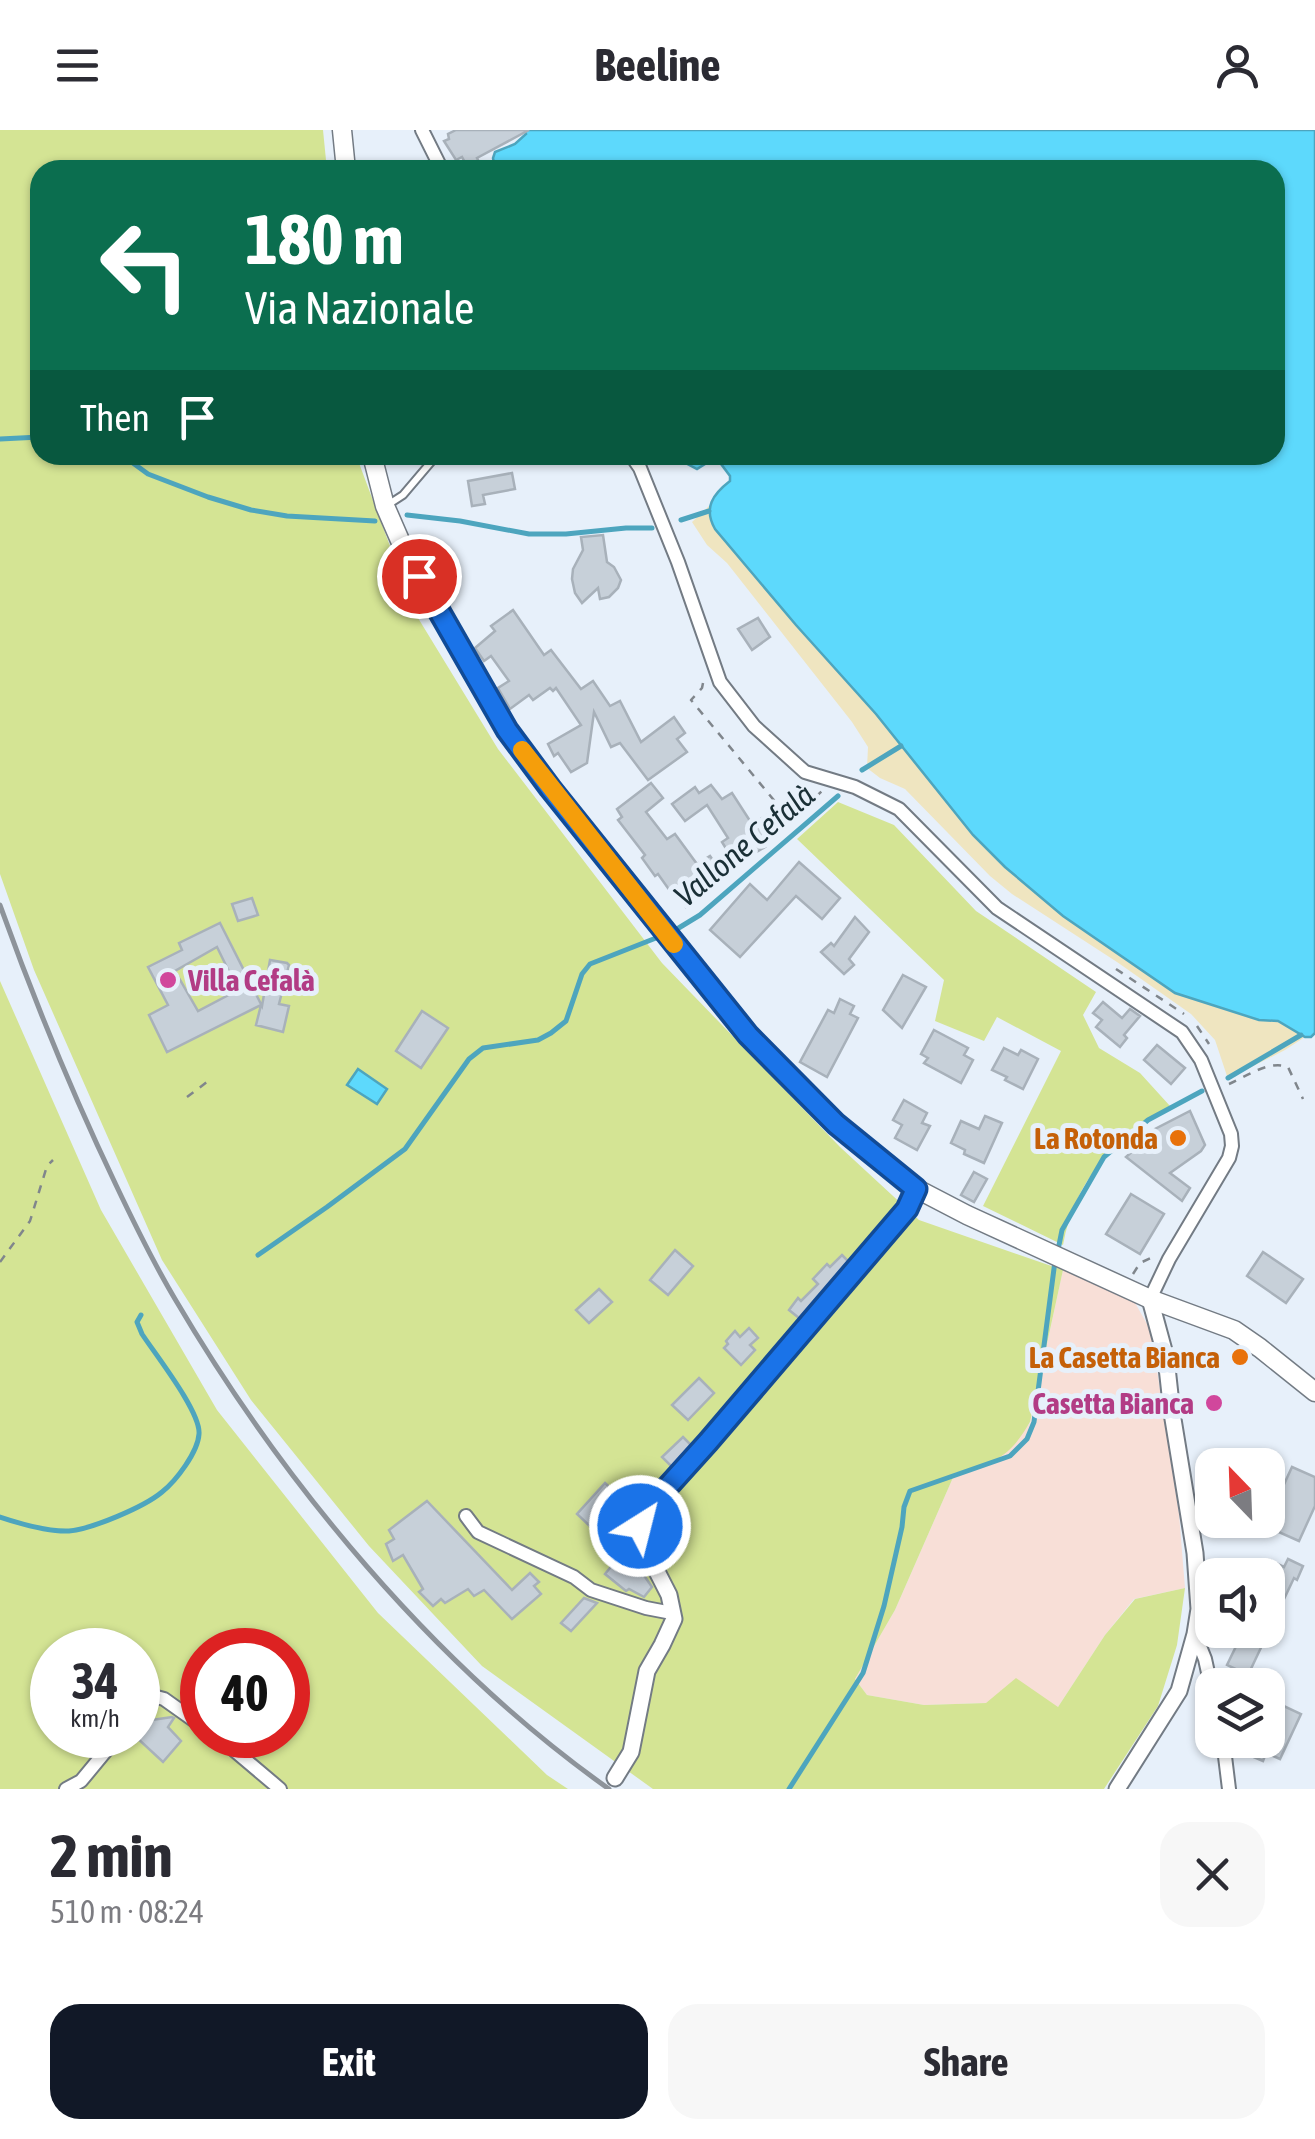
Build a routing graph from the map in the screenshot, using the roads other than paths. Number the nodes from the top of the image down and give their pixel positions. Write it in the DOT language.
graph roads {
  1 [pos="342,130"];
  2 [pos="422,130"];
  3 [pos="345,160"];
  4 [pos="437,160"];
  5 [pos="375,465"];
  6 [pos="428,465"];
  7 [pos="638,465"];
  8 [pos="385,506"];
  9 [pos="916,1189"];
  10 [pos="1150,1300"];
  11 [pos="1315,1392"];
  12 [pos="466,1516"];
  13 [pos="1195,1558"];
  14 [pos="672,1612"];
  15 [pos="1195,1637"];
  16 [pos="100,1758"];
  17 [pos="243,1758"];
  18 [pos="1225,1758"];
  19 [pos="615,1778"];
  20 [pos="66,1789"];
  21 [pos="280,1789"];
  22 [pos="1117,1789"];
  23 [pos="1229,1789"];
  1 -- 3 [label="main road"];
  2 -- 4 [label="street"];
  5 -- 8 [label="main road"];
  6 -- 8 [label="lane"];
  7 -- 10 [label="street"];
  8 -- 9 [label="main road"];
  9 -- 10 [label="main road"];
  9 -- 14 [label="street"];
  10 -- 11 [label="main road"];
  10 -- 13 [label="street"];
  12 -- 14 [label="street"];
  14 -- 19 [label="street"];
  15 -- 22 [label="street"];
  16 -- 20 [label="street"];
  17 -- 21 [label="street"];
  18 -- 23 [label="street"];
}
